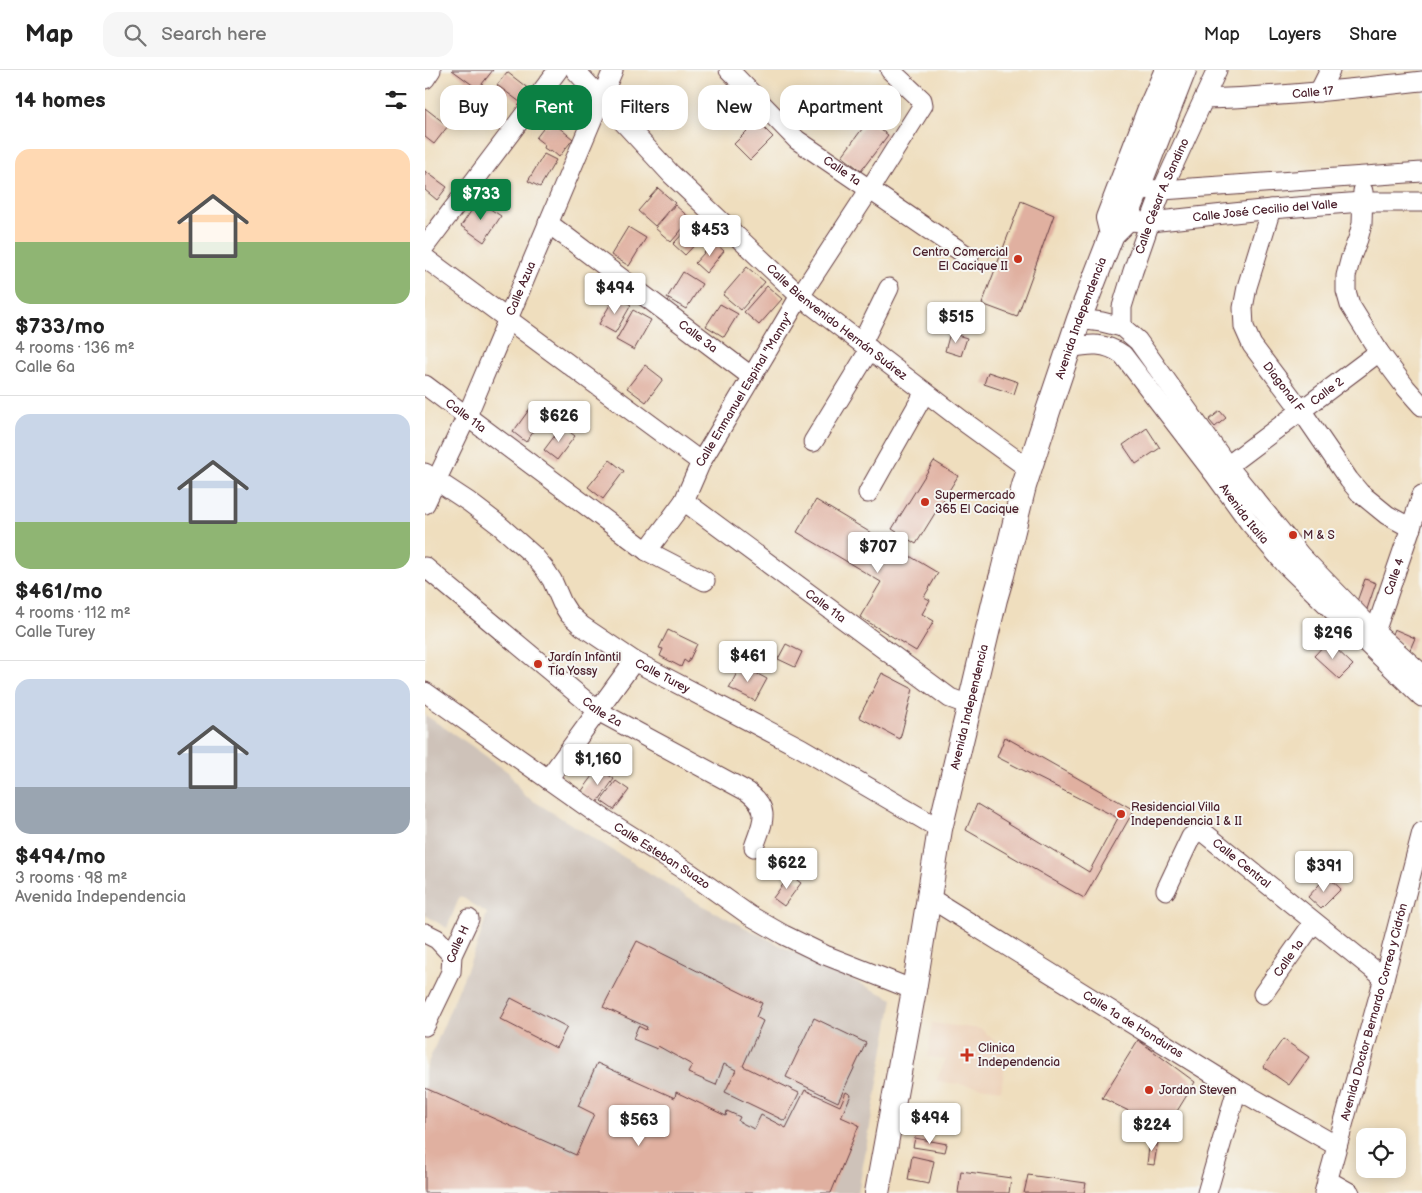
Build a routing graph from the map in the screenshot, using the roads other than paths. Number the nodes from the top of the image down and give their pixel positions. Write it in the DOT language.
graph roads {
  1 [pos="431,70"];
  2 [pos="558,70"];
  3 [pos="575,70"];
  4 [pos="613,70"];
  5 [pos="729,70"];
  6 [pos="890,70"];
  7 [pos="1167,70"];
  8 [pos="1184,70"];
  9 [pos="1217,70"];
  10 [pos="1330,70"];
  11 [pos="425,79"];
  12 [pos="1422,81"];
  13 [pos="1319,92"];
  14 [pos="600,99"];
  15 [pos="1204,99"];
  16 [pos="1422,172"];
  17 [pos="1365,177"];
  18 [pos="1129,187"];
  19 [pos="870,189"];
  20 [pos="1163,190"];
  21 [pos="1362,202"];
  22 [pos="1422,202"];
  23 [pos="1271,209"];
  24 [pos="1150,222"];
  25 [pos="548,223"];
  26 [pos="1115,224"];
  27 [pos="425,246"];
  28 [pos="969,257"];
  29 [pos="425,258"];
  30 [pos="889,288"];
  31 [pos="800,296"];
  32 [pos="507,319"];
  33 [pos="1079,320"];
  34 [pos="1122,327"];
  35 [pos="866,346"];
  36 [pos="1069,348"];
  37 [pos="1379,352"];
  38 [pos="752,377"];
  39 [pos="425,385"];
  40 [pos="925,392"];
  41 [pos="1422,406"];
  42 [pos="1301,410"];
  43 [pos="467,416"];
  44 [pos="813,442"];
  45 [pos="701,462"];
  46 [pos="1029,469"];
  47 [pos="1221,470"];
  48 [pos="430,477"];
  49 [pos="867,493"];
  50 [pos="1422,495"];
  51 [pos="684,501"];
  52 [pos="425,504"];
  53 [pos="1411,528"];
  54 [pos="647,551"];
  55 [pos="425,566"];
  56 [pos="705,581"];
  57 [pos="1372,639"];
  58 [pos="634,661"];
  59 [pos="1422,674"];
  60 [pos="425,692"];
  61 [pos="1422,697"];
  62 [pos="969,704"];
  63 [pos="597,711"];
  64 [pos="548,779"];
  65 [pos="940,829"];
  66 [pos="1422,832"];
  67 [pos="754,847"];
  68 [pos="1166,890"];
  69 [pos="930,898"];
  70 [pos="469,919"];
  71 [pos="1314,922"];
  72 [pos="425,933"];
  73 [pos="452,954"];
  74 [pos="1383,978"];
  75 [pos="914,990"];
  76 [pos="1263,994"];
  77 [pos="425,1026"];
  78 [pos="1237,1089"];
  79 [pos="1337,1146"];
  80 [pos="1325,1186"];
  81 [pos="877,1193"];
  82 [pos="1207,1193"];
  83 [pos="1349,1193"];
  1 -- 11 [label="street"];
  2 -- 27 [label="street"];
  3 -- 14 [label="street, Calle Bienvenido Hernán Suárez"];
  4 -- 14 [label="street, Calle Azua"];
  5 -- 19 [label="street, Calle 1a"];
  6 -- 19 [label="street, Calle Enmanuel Espinal \"Manny\""];
  7 -- 18 [label="main road, Avenida Independencia"];
  8 -- 18 [label="main road, Avenida Independencia"];
  9 -- 15 [label="street, Calle César A. Sandino"];
  10 -- 13 [label="street"];
  12 -- 13 [label="street, Calle 17"];
  13 -- 15 [label="street, Calle 17"];
  14 -- 25 [label="street, Calle Azua"];
  14 -- 31 [label="street, Calle Bienvenido Hernán Suárez"];
  15 -- 20 [label="street, Calle César A. Sandino"];
  16 -- 17 [label="street, Calle José Cecilio del Valle"];
  17 -- 20 [label="street, Calle José Cecilio del Valle"];
  17 -- 21 [label="street"];
  18 -- 20 [label="street, Calle José Cecilio del Valle"];
  18 -- 26 [label="main road, Avenida Independencia"];
  19 -- 28 [label="street, Calle 1a"];
  19 -- 31 [label="street, Calle Enmanuel Espinal \"Manny\""];
  20 -- 24 [label="street, Calle César A. Sandino"];
  21 -- 22 [label="street, Calle José Cecilio del Valle"];
  21 -- 23 [label="street, Calle José Cecilio del Valle"];
  21 -- 37 [label="street"];
  23 -- 24 [label="street, Calle José Cecilio del Valle"];
  23 -- 42 [label="street, Diagonal F"];
  24 -- 26 [label="street, Calle José Cecilio del Valle"];
  24 -- 34 [label="street, Calle César A. Sandino"];
  25 -- 32 [label="street, Calle Azua"];
  25 -- 38 [label="street, Calle 3a"];
  26 -- 33 [label="main road, Avenida Independencia"];
  29 -- 32 [label="street"];
  30 -- 35 [label="street"];
  31 -- 35 [label="street, Calle Bienvenido Hernán Suárez"];
  31 -- 38 [label="street, Calle Enmanuel Espinal \"Manny\""];
  32 -- 43 [label="street, Calle Azua"];
  32 -- 45 [label="street"];
  33 -- 34 [label="street, Avenida Italia"];
  33 -- 36 [label="main road, Avenida Independencia"];
  34 -- 47 [label="street, Avenida Italia"];
  35 -- 40 [label="street, Calle Bienvenido Hernán Suárez"];
  35 -- 44 [label="street"];
  36 -- 46 [label="main road, Avenida Independencia"];
  36 -- 47 [label="street, Avenida Italia"];
  37 -- 41 [label="street"];
  37 -- 42 [label="street, Calle 2"];
  38 -- 45 [label="street, Calle Enmanuel Espinal \"Manny\""];
  39 -- 43 [label="street, Calle 11a"];
  40 -- 46 [label="street, Calle Bienvenido Hernán Suárez"];
  40 -- 49 [label="street"];
  42 -- 47 [label="street, Calle 2"];
  42 -- 53 [label="street, Diagonal F"];
  43 -- 48 [label="street, Calle Azua"];
  43 -- 54 [label="street, Calle 11a"];
  45 -- 51 [label="street, Calle Enmanuel Espinal \"Manny\""];
  46 -- 62 [label="main road, Avenida Independencia"];
  47 -- 57 [label="street, Avenida Italia"];
  48 -- 52 [label="street, Calle Azua"];
  48 -- 58 [label="street, Calle Turey"];
  50 -- 53 [label="street, Calle 4"];
  51 -- 54 [label="street, Calle Enmanuel Espinal \"Manny\""];
  51 -- 62 [label="street, Calle 11a"];
  53 -- 57 [label="street, Calle 4"];
  54 -- 56 [label="street, Calle 11a"];
  55 -- 63 [label="street, Calle 2a"];
  57 -- 59 [label="street, Avenida Italia"];
  57 -- 61 [label="street, Avenida Italia"];
  58 -- 63 [label="street"];
  58 -- 65 [label="street, Calle Turey"];
  60 -- 64 [label="street, Calle Esteban Suazo"];
  62 -- 65 [label="main road, Avenida Independencia"];
  63 -- 64 [label="street"];
  63 -- 67 [label="street, Calle 2a"];
  64 -- 75 [label="street, Calle Esteban Suazo"];
  65 -- 69 [label="main road, Avenida Independencia"];
  66 -- 74 [label="street, Avenida Doctor Bernardo Correa y Cidrón"];
  68 -- 71 [label="street, Calle Central"];
  69 -- 75 [label="main road, Avenida Independencia"];
  69 -- 78 [label="street, Calle 1a de Honduras"];
  70 -- 73 [label="street, Calle H"];
  71 -- 74 [label="street, Calle Central"];
  71 -- 76 [label="street, Calle 1a"];
  72 -- 73 [label="street"];
  73 -- 77 [label="street, Calle H"];
  74 -- 79 [label="street, Avenida Doctor Bernardo Correa y Cidrón"];
  75 -- 81 [label="main road, Avenida Independencia"];
  78 -- 79 [label="street, Calle 1a de Honduras"];
  78 -- 82 [label="street"];
  79 -- 80 [label="street, Avenida Doctor Bernardo Correa y Cidrón"];
  80 -- 83 [label="street"];
}
